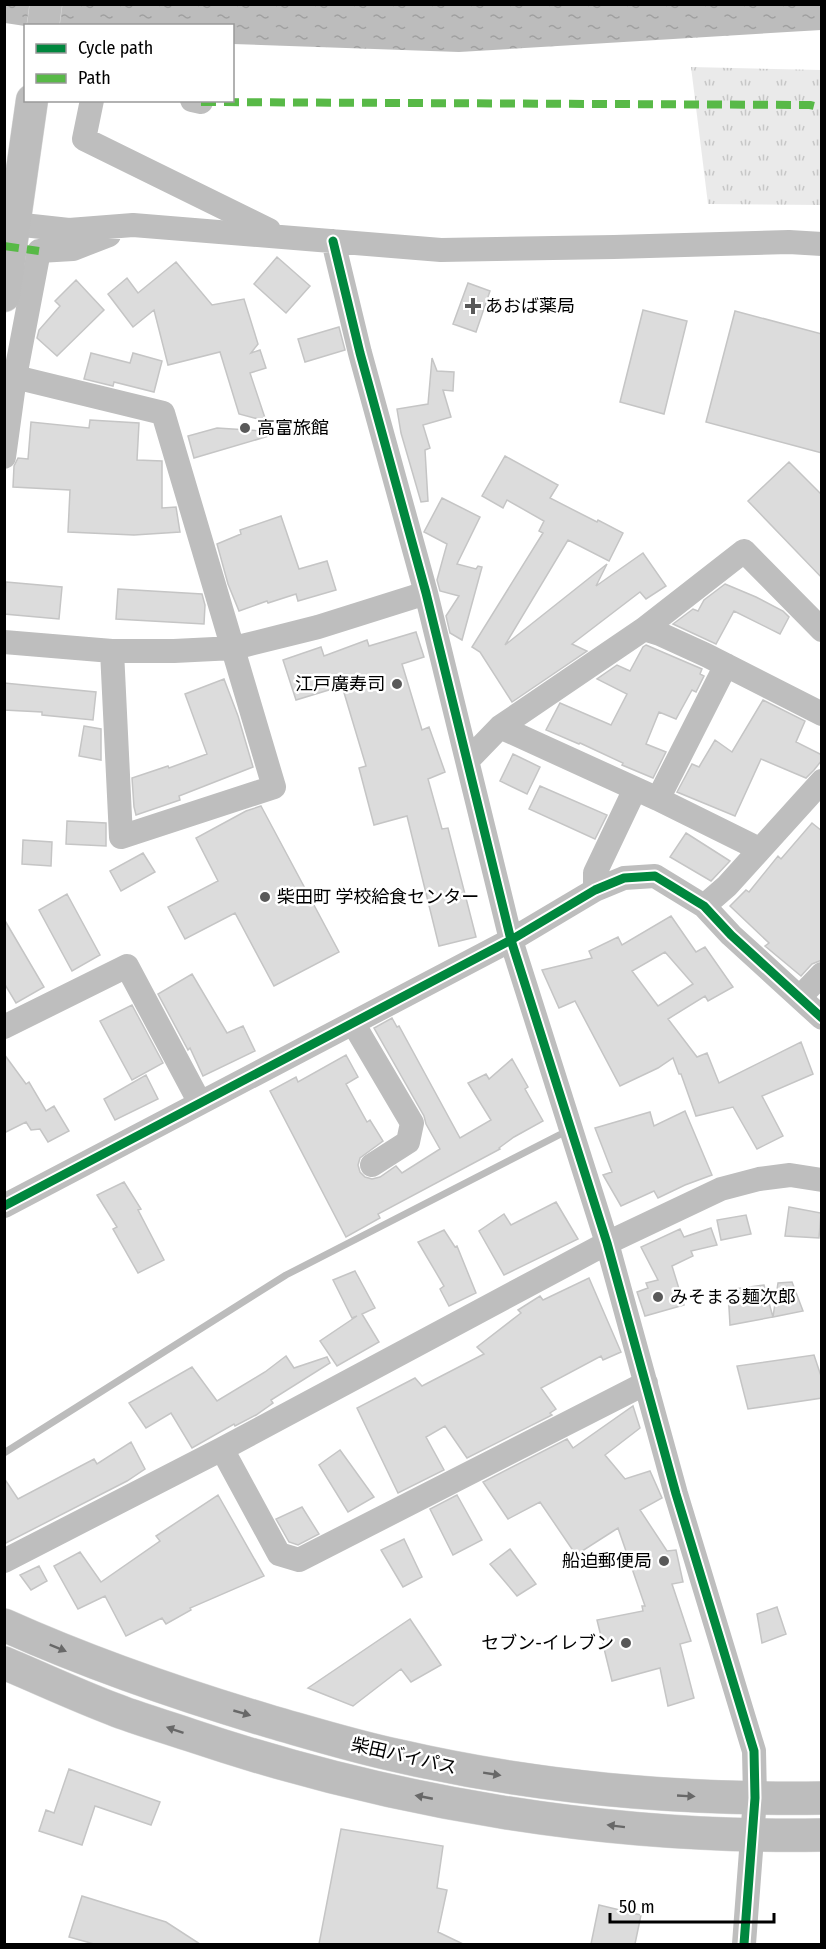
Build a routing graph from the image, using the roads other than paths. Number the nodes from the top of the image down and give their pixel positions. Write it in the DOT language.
graph roads {
  1 [pos="46,4"];
  2 [pos="43,24"];
  3 [pos="32,102"];
  4 [pos="92,102"];
  5 [pos="12,215"];
  6 [pos="133,225"];
  7 [pos="282,237"];
  8 [pos="333,241"];
  9 [pos="822,244"];
  10 [pos="4,296"];
  11 [pos="15,376"];
  12 [pos="4,457"];
  13 [pos="426,593"];
  14 [pos="644,629"];
  15 [pos="822,630"];
  16 [pos="4,642"];
  17 [pos="234,648"];
  18 [pos="112,651"];
  19 [pos="726,665"];
  20 [pos="822,714"];
  21 [pos="500,726"];
  22 [pos="468,760"];
  23 [pos="822,781"];
  24 [pos="636,789"];
  25 [pos="658,799"];
  26 [pos="759,849"];
  27 [pos="595,890"];
  28 [pos="704,906"];
  29 [pos="511,940"];
  30 [pos="822,974"];
  31 [pos="800,998"];
  32 [pos="822,1018"];
  33 [pos="353,1023"];
  34 [pos="4,1028"];
  35 [pos="200,1104"];
  36 [pos="372,1165"];
  37 [pos="822,1180"];
  38 [pos="4,1206"];
  39 [pos="607,1243"];
  40 [pos="646,1383"];
  41 [pos="222,1449"];
  42 [pos="4,1561"];
  43 [pos="4,1624"];
  44 [pos="4,1662"];
  45 [pos="755,1798"];
  46 [pos="822,1798"];
  47 [pos="822,1835"];
  48 [pos="751,1836"];
  49 [pos="744,1944"];
  1 -- 2 [label="main road"];
  3 -- 5 [label="main road"];
  4 -- 7 [label="street"];
  5 -- 6 [label="street"];
  5 -- 10 [label="main road"];
  6 -- 7 [label="street"];
  6 -- 11 [label="street"];
  7 -- 8 [label="street"];
  8 -- 9 [label="street"];
  8 -- 13 [label="street"];
  11 -- 12 [label="street"];
  11 -- 17 [label="street"];
  13 -- 17 [label="street"];
  13 -- 22 [label="street"];
  14 -- 15 [label="street"];
  14 -- 19 [label="street"];
  14 -- 21 [label="street"];
  16 -- 18 [label="street"];
  17 -- 18 [label="street"];
  17 -- 18 [label="street"];
  19 -- 20 [label="street"];
  19 -- 25 [label="street"];
  21 -- 22 [label="street"];
  21 -- 24 [label="street"];
  22 -- 29 [label="street"];
  23 -- 26 [label="street"];
  24 -- 25 [label="street"];
  24 -- 27 [label="street"];
  25 -- 26 [label="street"];
  26 -- 28 [label="street"];
  27 -- 28 [label="street"];
  27 -- 29 [label="street"];
  28 -- 31 [label="street"];
  29 -- 33 [label="street"];
  29 -- 39 [label="street"];
  30 -- 31 [label="street"];
  31 -- 32 [label="street"];
  33 -- 35 [label="street"];
  33 -- 36 [label="street"];
  34 -- 35 [label="street"];
  35 -- 38 [label="street"];
  37 -- 39 [label="street"];
  39 -- 40 [label="street"];
  39 -- 41 [label="street"];
  40 -- 41 [label="street"];
  40 -- 45 [label="street"];
  41 -- 42 [label="street"];
  43 -- 45 [label="highway, 柴田バイパス, one-way"];
  48 -- 44 [label="highway, 柴田バイパス, one-way"];
  45 -- 46 [label="highway, 柴田バイパス"];
  45 -- 48 [label="street"];
  47 -- 48 [label="highway, 柴田バイパス"];
  48 -- 49 [label="street"];
}
